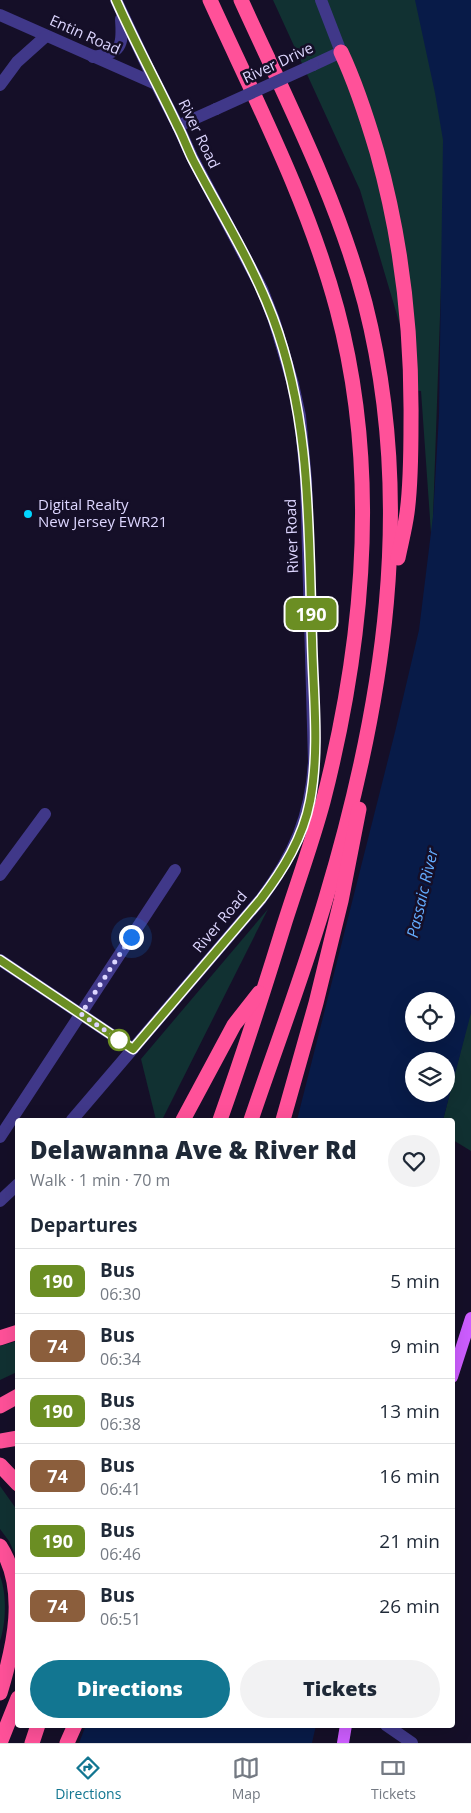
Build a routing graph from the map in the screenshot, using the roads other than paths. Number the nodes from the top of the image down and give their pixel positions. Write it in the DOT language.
graph roads {
  1 [pos="199,0"];
  2 [pos="210,0"];
  3 [pos="241,0"];
  4 [pos="321,0"];
  5 [pos="119,6"];
  6 [pos="0,15"];
  7 [pos="46,36"];
  8 [pos="341,52"];
  9 [pos="93,56"];
  10 [pos="237,60"];
  11 [pos="156,84"];
  12 [pos="0,85"];
  13 [pos="178,126"];
  14 [pos="384,628"];
  15 [pos="370,718"];
  16 [pos="45,814"];
  17 [pos="5,857"];
  18 [pos="175,870"];
  19 [pos="0,875"];
  20 [pos="0,960"];
  21 [pos="266,984"];
  22 [pos="81,1014"];
  23 [pos="133,1049"];
  24 [pos="74,1118"];
  25 [pos="185,1118"];
  26 [pos="221,1118"];
  27 [pos="251,1118"];
  28 [pos="285,1118"];
  29 [pos="0,1137"];
  30 [pos="15,1187"];
  31 [pos="0,1201"];
  32 [pos="471,1318"];
  33 [pos="15,1333"];
  34 [pos="0,1338"];
  35 [pos="455,1368"];
  36 [pos="15,1398"];
  37 [pos="0,1406"];
  38 [pos="15,1438"];
  39 [pos="0,1441"];
  40 [pos="0,1465"];
  41 [pos="15,1481"];
  42 [pos="0,1546"];
  43 [pos="15,1601"];
  44 [pos="15,1618"];
  45 [pos="0,1693"];
  46 [pos="15,1706"];
  47 [pos="37,1728"];
  48 [pos="74,1728"];
  49 [pos="346,1728"];
  50 [pos="390,1728"];
  51 [pos="0,1743"];
  52 [pos="32,1743"];
  53 [pos="67,1743"];
  54 [pos="343,1743"];
  55 [pos="412,1743"];
  1 -- 10 [label="highway"];
  2 -- 10 [label="highway"];
  3 -- 14 [label="highway"];
  4 -- 8 [label="street"];
  5 -- 9 [label="street"];
  5 -- 11 [label="street, River Road"];
  6 -- 7 [label="street, Entin Road"];
  7 -- 9 [label="street, Entin Road"];
  7 -- 12 [label="street"];
  8 -- 13 [label="street, River Drive, bridge"];
  8 -- 14 [label="highway"];
  9 -- 11 [label="street, Entin Road"];
  10 -- 21 [label="highway"];
  11 -- 13 [label="street, River Road"];
  13 -- 23 [label="street, River Road"];
  14 -- 15 [label="highway"];
  15 -- 27 [label="highway"];
  15 -- 28 [label="highway"];
  16 -- 17 [label="street"];
  17 -- 19 [label="street"];
  18 -- 22 [label="street"];
  20 -- 22 [label="street"];
  21 -- 25 [label="highway"];
  21 -- 26 [label="highway"];
  22 -- 23 [label="street"];
  22 -- 29 [label="street"];
  23 -- 24 [label="street, River Road"];
  30 -- 31 [label="street"];
  32 -- 35 [label="main road"];
  33 -- 34 [label="highway"];
  36 -- 37 [label="highway"];
  38 -- 39 [label="highway"];
  40 -- 41 [label="highway"];
  42 -- 43 [label="highway"];
  44 -- 45 [label="highway"];
  46 -- 51 [label="highway"];
  47 -- 52 [label="highway"];
  48 -- 53 [label="highway"];
  49 -- 54 [label="main road"];
  50 -- 55 [label="street"];
}
